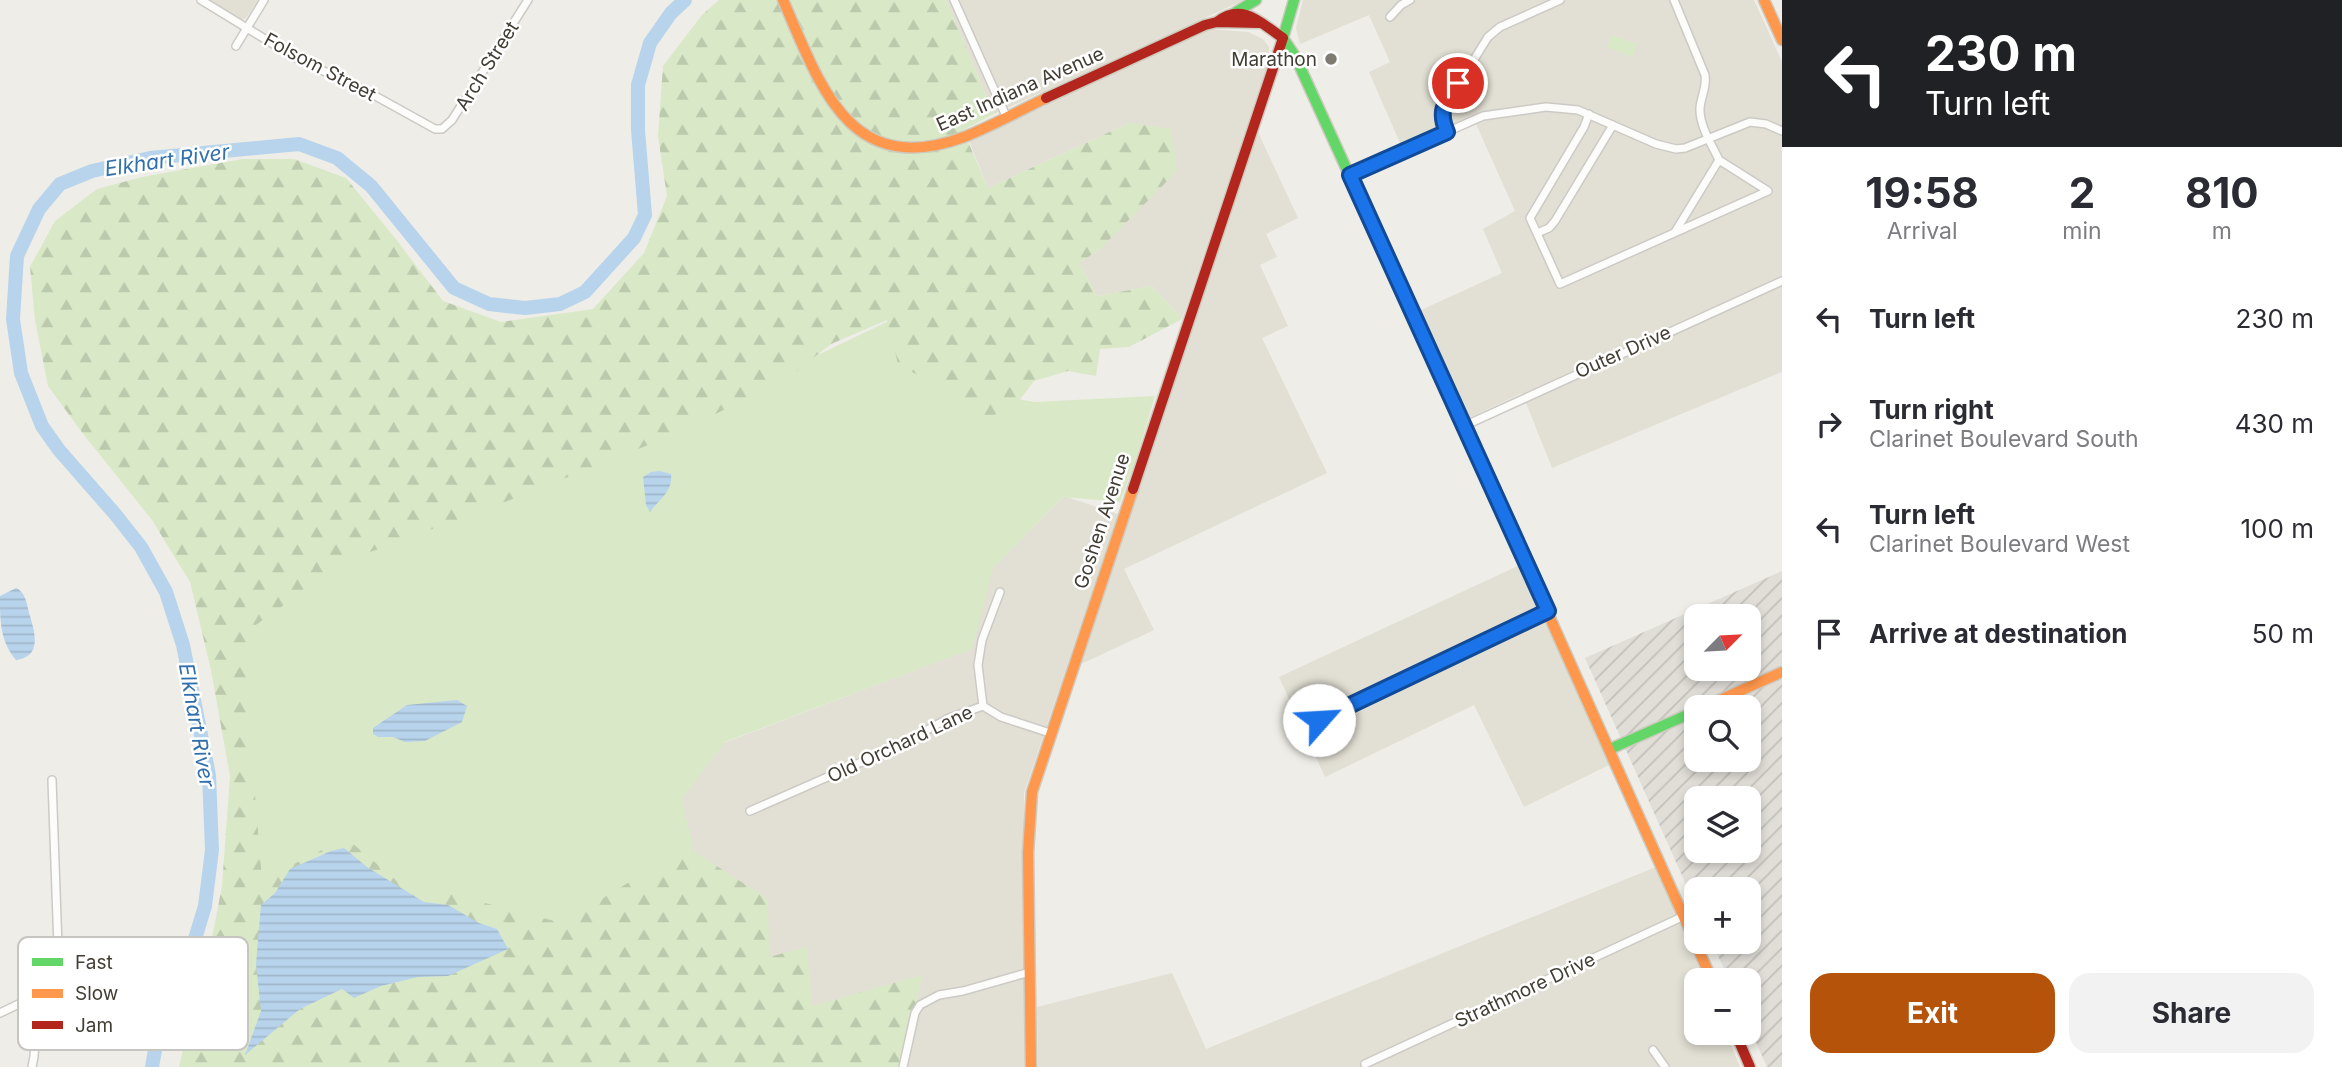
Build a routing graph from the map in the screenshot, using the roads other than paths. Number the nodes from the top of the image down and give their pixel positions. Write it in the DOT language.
graph roads {
  1 [pos="201,0"];
  2 [pos="264,0"];
  3 [pos="528,0"];
  4 [pos="783,0"];
  5 [pos="954,0"];
  6 [pos="1256,0"];
  7 [pos="1294,0"];
  8 [pos="1410,0"];
  9 [pos="1560,0"];
  10 [pos="1674,0"];
  11 [pos="1764,0"];
  12 [pos="1236,12"];
  13 [pos="1390,17"];
  14 [pos="1217,22"];
  15 [pos="1259,23"];
  16 [pos="247,28"];
  17 [pos="1283,38"];
  18 [pos="1782,40"];
  19 [pos="236,46"];
  20 [pos="1589,114"];
  21 [pos="1006,116"];
  22 [pos="1613,125"];
  23 [pos="442,129"];
  24 [pos="1782,131"];
  25 [pos="1447,132"];
  26 [pos="1709,138"];
  27 [pos="1719,160"];
  28 [pos="1350,175"];
  29 [pos="1537,233"];
  30 [pos="1674,233"];
  31 [pos="1782,281"];
  32 [pos="1464,426"];
  33 [pos="1000,592"];
  34 [pos="1548,611"];
  35 [pos="1782,672"];
  36 [pos="1731,695"];
  37 [pos="983,706"];
  38 [pos="1684,716"];
  39 [pos="1319,720"];
  40 [pos="1050,733"];
  41 [pos="1610,749"];
  42 [pos="52,780"];
  43 [pos="750,811"];
  44 [pos="1684,916"];
  45 [pos="58,937"];
  46 [pos="1030,972"];
  47 [pos="18,1004"];
  48 [pos="0,1013"];
  49 [pos="1741,1045"];
  50 [pos="36,1050"];
  51 [pos="1653,1050"];
  52 [pos="1365,1064"];
  53 [pos="32,1067"];
  54 [pos="903,1067"];
  55 [pos="1031,1067"];
  56 [pos="1665,1067"];
  57 [pos="1750,1067"];
  1 -- 16 [label="street, Folsom Street"];
  2 -- 16 [label="street"];
  3 -- 23 [label="street, Arch Street"];
  4 -- 21 [label="street, East Indiana Avenue"];
  5 -- 21 [label="street"];
  6 -- 12 [label="street, East Indiana Avenue"];
  7 -- 17 [label="street, Goshen Avenue"];
  8 -- 13 [label="street"];
  9 -- 25 [label="street"];
  10 -- 26 [label="street"];
  11 -- 18 [label="street"];
  12 -- 14 [label="street, East Indiana Avenue"];
  12 -- 15 [label="street"];
  14 -- 15 [label="street, East Indiana Avenue"];
  14 -- 21 [label="street, East Indiana Avenue"];
  15 -- 17 [label="street"];
  16 -- 19 [label="street"];
  16 -- 23 [label="street, Folsom Street"];
  17 -- 28 [label="street"];
  17 -- 40 [label="street, Goshen Avenue"];
  20 -- 22 [label="street"];
  20 -- 25 [label="street"];
  20 -- 29 [label="street"];
  22 -- 26 [label="street"];
  22 -- 29 [label="street"];
  24 -- 26 [label="street"];
  25 -- 28 [label="street"];
  26 -- 27 [label="street"];
  27 -- 30 [label="street"];
  27 -- 30 [label="street"];
  28 -- 32 [label="street"];
  29 -- 30 [label="street"];
  31 -- 32 [label="street, Outer Drive"];
  32 -- 34 [label="street"];
  33 -- 37 [label="street"];
  34 -- 39 [label="street"];
  34 -- 41 [label="street"];
  35 -- 36 [label="street"];
  37 -- 40 [label="street, Old Orchard Lane"];
  37 -- 43 [label="street, Old Orchard Lane"];
  38 -- 41 [label="street"];
  40 -- 46 [label="street, Goshen Avenue"];
  41 -- 44 [label="street"];
  42 -- 45 [label="street"];
  44 -- 52 [label="street, Strathmore Drive"];
  46 -- 54 [label="street"];
  46 -- 55 [label="street, Goshen Avenue"];
  47 -- 48 [label="street"];
  49 -- 57 [label="street"];
  50 -- 53 [label="street"];
  51 -- 56 [label="street"];
}
